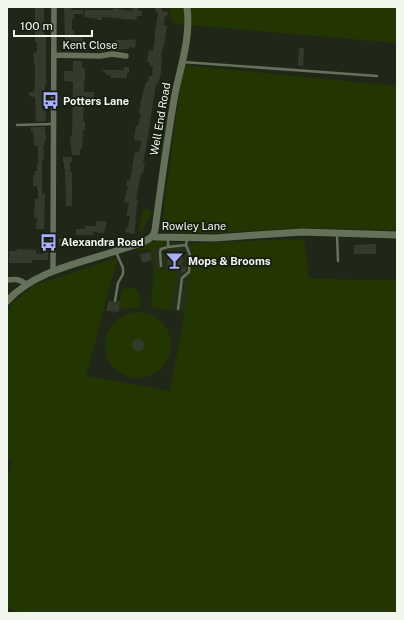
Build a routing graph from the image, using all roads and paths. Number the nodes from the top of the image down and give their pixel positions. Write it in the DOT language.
graph roads {
  1 [pos="54,7"];
  2 [pos="187,7"];
  3 [pos="54,55"];
  4 [pos="126,56"];
  5 [pos="182,62"];
  6 [pos="377,76"];
  7 [pos="54,124"];
  8 [pos="17,125"];
  9 [pos="338,234"];
  10 [pos="397,235"];
  11 [pos="153,236"];
  12 [pos="168,238"];
  13 [pos="186,242"];
  14 [pos="168,247"];
  15 [pos="115,252"];
  16 [pos="338,261"];
  17 [pos="161,266"];
  18 [pos="53,271"];
  19 [pos="7,280"];
  20 [pos="26,284"];
  21 [pos="7,301"];
  22 [pos="115,301"];
  23 [pos="178,309"];
  1 -- 3 [label="street"];
  2 -- 5 [label="street, Well End Road"];
  3 -- 4 [label="street, Kent Close"];
  3 -- 7 [label="street"];
  5 -- 6 [label="lane"];
  5 -- 11 [label="street, Well End Road"];
  7 -- 8 [label="lane"];
  7 -- 18 [label="street"];
  9 -- 10 [label="street, Rowley Lane"];
  9 -- 13 [label="street, Rowley Lane"];
  9 -- 16 [label="lane"];
  11 -- 12 [label="street, Rowley Lane"];
  11 -- 15 [label="street, Rowley Lane"];
  12 -- 13 [label="street, Rowley Lane"];
  12 -- 14 [label="lane"];
  13 -- 14 [label="lane"];
  13 -- 23 [label="lane"];
  14 -- 17 [label="lane"];
  15 -- 18 [label="street, Rowley Lane"];
  15 -- 22 [label="lane"];
  18 -- 20 [label="street, Rowley Lane"];
  19 -- 20 [label="street"];
  20 -- 21 [label="street, Rowley Lane"];
}
